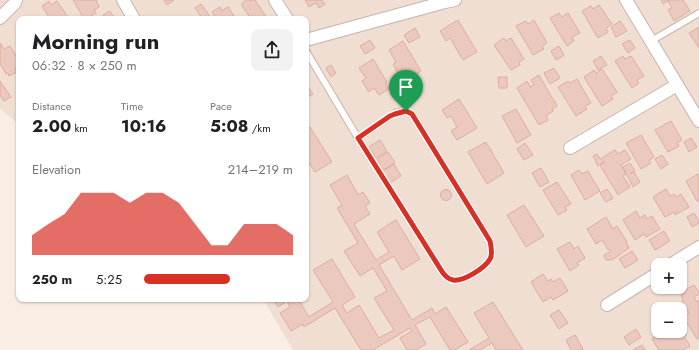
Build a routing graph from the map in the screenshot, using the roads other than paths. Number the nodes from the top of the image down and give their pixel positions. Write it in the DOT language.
graph roads {
  1 [pos="16,0"];
  2 [pos="123,0"];
  3 [pos="275,0"];
  4 [pos="455,0"];
  5 [pos="626,0"];
  6 [pos="699,14"];
  7 [pos="132,16"];
  8 [pos="284,16"];
  9 [pos="0,18"];
  10 [pos="309,39"];
  11 [pos="651,41"];
  12 [pos="309,56"];
  13 [pos="677,84"];
  14 [pos="699,121"];
  15 [pos="358,138"];
  16 [pos="570,148"];
  17 [pos="699,247"];
  18 [pos="681,258"];
  19 [pos="651,277"];
  20 [pos="606,305"];
  1 -- 9 [label="street"];
  2 -- 7 [label="street"];
  3 -- 8 [label="street"];
  4 -- 10 [label="street"];
  5 -- 11 [label="street"];
  6 -- 11 [label="lane"];
  11 -- 13 [label="street"];
  12 -- 15 [label="lane"];
  13 -- 14 [label="street"];
  13 -- 16 [label="street"];
  15 -- 15 [label="lane"];
  17 -- 18 [label="street"];
  19 -- 20 [label="street"];
}
